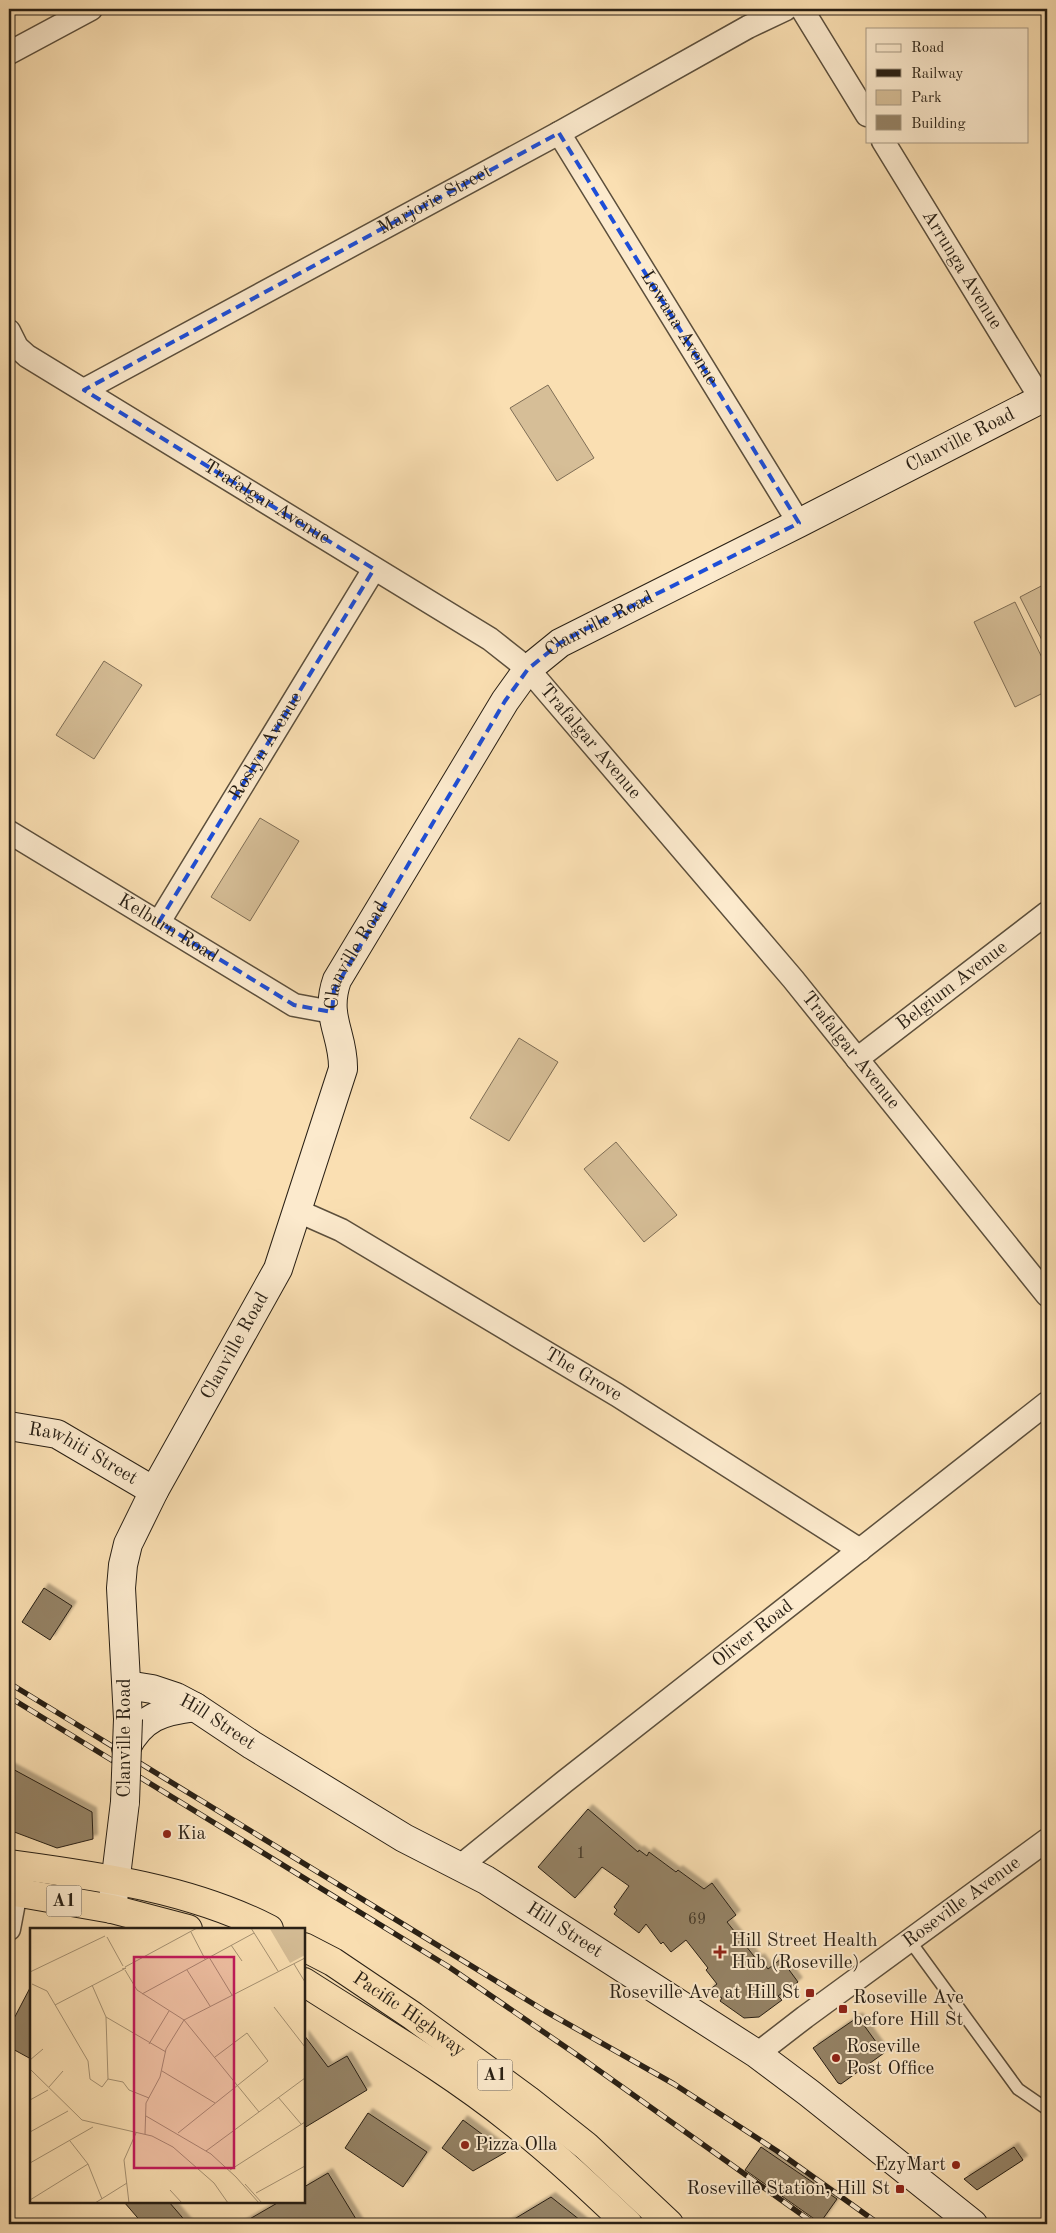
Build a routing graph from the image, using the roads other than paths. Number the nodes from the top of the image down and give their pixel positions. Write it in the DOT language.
graph roads {
  1 [pos="91,9"];
  2 [pos="786,9"];
  3 [pos="802,9"];
  4 [pos="743,18"];
  5 [pos="9,53"];
  6 [pos="866,113"];
  7 [pos="559,134"];
  8 [pos="884,142"];
  9 [pos="9,331"];
  10 [pos="84,390"];
  11 [pos="1044,397"];
  12 [pos="799,523"];
  13 [pos="374,569"];
  14 [pos="528,669"];
  15 [pos="9,832"];
  16 [pos="1047,913"];
  17 [pos="159,922"];
  18 [pos="332,1012"];
  19 [pos="857,1059"];
  20 [pos="298,1211"];
  21 [pos="1047,1295"];
  22 [pos="1047,1403"];
  23 [pos="9,1426"];
  24 [pos="154,1491"];
  25 [pos="860,1550"];
  26 [pos="126,1685"];
  27 [pos="195,1707"];
  28 [pos="131,1731"];
  29 [pos="1047,1840"];
  30 [pos="15,1864"];
  31 [pos="459,1867"];
  32 [pos="116,1880"];
  33 [pos="12,1892"];
  34 [pos="112,1909"];
  35 [pos="184,1928"];
  36 [pos="267,1928"];
  37 [pos="9,1929"];
  38 [pos="910,1941"];
  39 [pos="305,1948"];
  40 [pos="305,1983"];
  41 [pos="757,2054"];
  42 [pos="1047,2110"];
  43 [pos="628,2224"];
  44 [pos="669,2224"];
  45 [pos="973,2224"];
  1 -- 5 [label="street"];
  2 -- 4 [label="street, Marjorie Street"];
  3 -- 6 [label="street"];
  4 -- 7 [label="street, Marjorie Street"];
  7 -- 10 [label="street, Marjorie Street"];
  7 -- 12 [label="street, Lowana Avenue"];
  8 -- 11 [label="street, Arrunga Avenue"];
  9 -- 10 [label="street, Trafalgar Avenue"];
  10 -- 13 [label="street, Trafalgar Avenue"];
  11 -- 12 [label="street, Clanville Road"];
  12 -- 14 [label="street, Clanville Road"];
  13 -- 14 [label="street, Trafalgar Avenue"];
  13 -- 17 [label="street, Roslyn Avenue"];
  14 -- 18 [label="street, Clanville Road"];
  14 -- 19 [label="street, Trafalgar Avenue"];
  15 -- 17 [label="street, Kelburn Road"];
  16 -- 19 [label="street, Belgium Avenue"];
  17 -- 18 [label="street, Kelburn Road"];
  18 -- 20 [label="street, Clanville Road"];
  19 -- 21 [label="street, Trafalgar Avenue"];
  20 -- 24 [label="street, Clanville Road"];
  20 -- 25 [label="street, The Grove"];
  22 -- 25 [label="street, Oliver Road"];
  23 -- 24 [label="street, Rawhiti Street"];
  24 -- 26 [label="street, Clanville Road"];
  25 -- 31 [label="street, Oliver Road"];
  26 -- 27 [label="street, Hill Street"];
  26 -- 28 [label="street, Clanville Road"];
  27 -- 28 [label="street"];
  27 -- 31 [label="street, Hill Street"];
  28 -- 32 [label="street, Clanville Road, bridge"];
  29 -- 38 [label="street, Roseville Avenue"];
  30 -- 32 [label="highway, A1"];
  30 -- 33 [label="street"];
  31 -- 41 [label="street, Hill Street"];
  32 -- 34 [label="street, Clanville Road"];
  32 -- 36 [label="highway, A1"];
  33 -- 34 [label="highway, A1"];
  33 -- 37 [label="street"];
  34 -- 35 [label="highway, A1"];
  38 -- 41 [label="street, Roseville Avenue"];
  38 -- 42 [label="lane"];
  39 -- 44 [label="highway, Pacific Highway / A1"];
  40 -- 43 [label="highway, Pacific Highway / A1"];
  41 -- 45 [label="street, Hill Street"];
}
